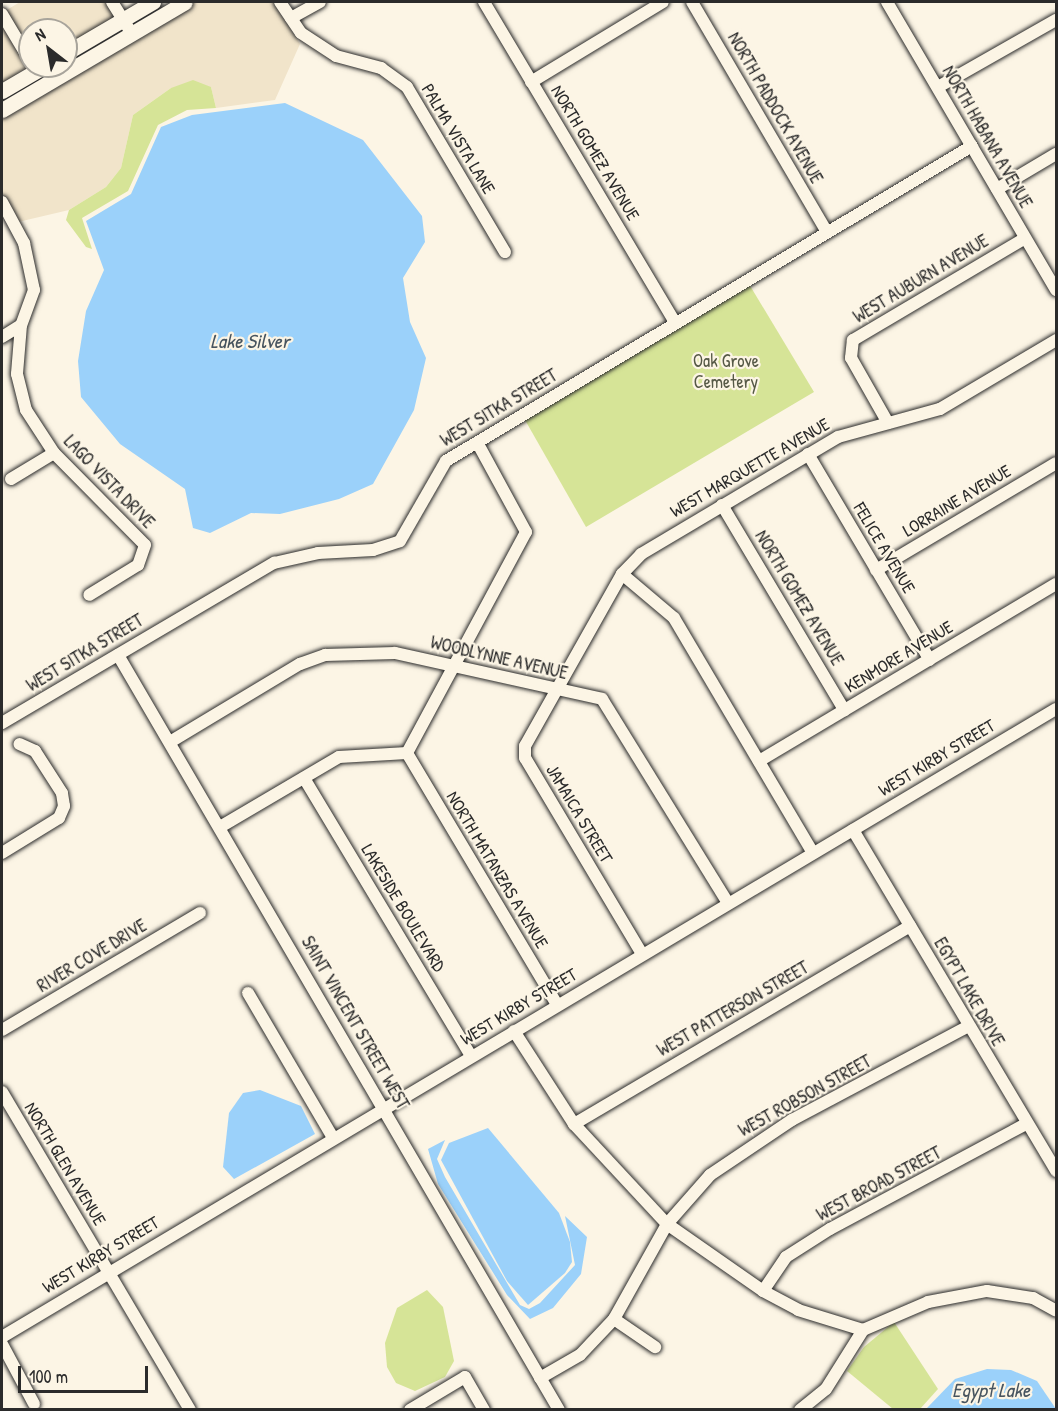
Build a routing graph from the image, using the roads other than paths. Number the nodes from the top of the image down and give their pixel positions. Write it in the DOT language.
graph roads {
  1 [pos="111,2"];
  2 [pos="153,2"];
  3 [pos="185,2"];
  4 [pos="280,2"];
  5 [pos="320,2"];
  6 [pos="484,2"];
  7 [pos="663,2"];
  8 [pos="692,2"];
  9 [pos="887,2"];
  10 [pos="2,14"];
  11 [pos="291,18"];
  12 [pos="122,20"];
  13 [pos="1056,20"];
  14 [pos="131,33"];
  15 [pos="18,38"];
  16 [pos="78,46"];
  17 [pos="20,78"];
  18 [pos="41,78"];
  19 [pos="531,82"];
  20 [pos="44,85"];
  21 [pos="938,87"];
  22 [pos="2,91"];
  23 [pos="2,110"];
  24 [pos="972,146"];
  25 [pos="1056,154"];
  26 [pos="998,189"];
  27 [pos="2,202"];
  28 [pos="827,232"];
  29 [pos="1024,238"];
  30 [pos="505,252"];
  31 [pos="1052,273"];
  32 [pos="1056,290"];
  33 [pos="675,323"];
  34 [pos="21,325"];
  35 [pos="2,337"];
  36 [pos="1056,340"];
  37 [pos="888,423"];
  38 [pos="477,442"];
  39 [pos="54,453"];
  40 [pos="808,454"];
  41 [pos="1056,463"];
  42 [pos="11,478"];
  43 [pos="722,505"];
  44 [pos="876,570"];
  45 [pos="622,574"];
  46 [pos="1056,584"];
  47 [pos="89,595"];
  48 [pos="117,655"];
  49 [pos="930,660"];
  50 [pos="456,667"];
  51 [pos="556,690"];
  52 [pos="1056,709"];
  53 [pos="844,710"];
  54 [pos="2,723"];
  55 [pos="170,742"];
  56 [pos="19,744"];
  57 [pos="407,753"];
  58 [pos="759,761"];
  59 [pos="304,778"];
  60 [pos="220,827"];
  61 [pos="853,830"];
  62 [pos="2,853"];
  63 [pos="813,853"];
  64 [pos="728,903"];
  65 [pos="200,913"];
  66 [pos="910,926"];
  67 [pos="642,954"];
  68 [pos="248,993"];
  69 [pos="557,1005"];
  70 [pos="969,1026"];
  71 [pos="2,1030"];
  72 [pos="514,1031"];
  73 [pos="471,1056"];
  74 [pos="2,1092"];
  75 [pos="386,1107"];
  76 [pos="573,1124"];
  77 [pos="1026,1124"];
  78 [pos="333,1138"];
  79 [pos="1056,1171"];
  80 [pos="666,1224"];
  81 [pos="108,1272"];
  82 [pos="763,1291"];
  83 [pos="1056,1311"];
  84 [pos="614,1319"];
  85 [pos="863,1330"];
  86 [pos="2,1337"];
  87 [pos="2,1344"];
  88 [pos="654,1347"];
  89 [pos="540,1378"];
  90 [pos="34,1404"];
  91 [pos="190,1410"];
  92 [pos="410,1410"];
  93 [pos="484,1410"];
  94 [pos="559,1410"];
  95 [pos="800,1410"];
  1 -- 12 [label="street"];
  2 -- 12 [label="main road"];
  3 -- 14 [label="main road"];
  4 -- 11 [label="street, PALMA VISTA LANE"];
  5 -- 11 [label="street"];
  6 -- 19 [label="street, NORTH GOMEZ AVENUE"];
  7 -- 19 [label="street"];
  8 -- 28 [label="street, NORTH PADDOCK AVENUE"];
  9 -- 21 [label="street, NORTH HABANA AVENUE"];
  10 -- 15 [label="street"];
  11 -- 30 [label="street, PALMA VISTA LANE"];
  12 -- 14 [label="street"];
  12 -- 16 [label="main road"];
  13 -- 21 [label="street"];
  14 -- 20 [label="main road"];
  17 -- 22 [label="main road"];
  18 -- 20 [label="street"];
  19 -- 33 [label="street, NORTH GOMEZ AVENUE"];
  20 -- 23 [label="main road"];
  21 -- 24 [label="street, NORTH HABANA AVENUE"];
  24 -- 26 [label="street, NORTH HABANA AVENUE"];
  24 -- 28 [label="street, WEST SITKA STREET"];
  25 -- 26 [label="street"];
  26 -- 29 [label="street, NORTH HABANA AVENUE"];
  27 -- 34 [label="street, LAGO VISTA DRIVE"];
  28 -- 33 [label="street, WEST SITKA STREET"];
  29 -- 31 [label="street, NORTH HABANA AVENUE"];
  29 -- 37 [label="street, WEST AUBURN AVENUE"];
  31 -- 32 [label="street, NORTH HABANA AVENUE"];
  33 -- 38 [label="street, WEST SITKA STREET"];
  34 -- 35 [label="street"];
  34 -- 39 [label="street, LAGO VISTA DRIVE"];
  36 -- 37 [label="street, WEST MARQUETTE AVENUE"];
  37 -- 40 [label="street, WEST MARQUETTE AVENUE"];
  38 -- 48 [label="street, WEST SITKA STREET"];
  38 -- 50 [label="street"];
  39 -- 42 [label="street"];
  39 -- 47 [label="street, LAGO VISTA DRIVE"];
  40 -- 43 [label="street, WEST MARQUETTE AVENUE"];
  40 -- 44 [label="street, FELICE AVENUE"];
  41 -- 44 [label="street, LORRAINE AVENUE"];
  43 -- 45 [label="street, WEST MARQUETTE AVENUE"];
  43 -- 53 [label="street, NORTH GOMEZ AVENUE"];
  44 -- 49 [label="street, FELICE AVENUE"];
  45 -- 51 [label="street, WEST MARQUETTE AVENUE"];
  45 -- 58 [label="street"];
  46 -- 49 [label="street, KENMORE AVENUE"];
  48 -- 54 [label="street, WEST SITKA STREET"];
  48 -- 55 [label="street, SAINT VINCENT STREET WEST"];
  49 -- 53 [label="street, KENMORE AVENUE"];
  50 -- 51 [label="street, WOODLYNNE AVENUE"];
  50 -- 55 [label="street, WOODLYNNE AVENUE"];
  50 -- 57 [label="street"];
  51 -- 64 [label="street, WOODLYNNE AVENUE"];
  51 -- 67 [label="street, JAMAICA STREET"];
  52 -- 61 [label="street, WEST KIRBY STREET"];
  53 -- 58 [label="street, KENMORE AVENUE"];
  55 -- 60 [label="street, SAINT VINCENT STREET WEST"];
  56 -- 62 [label="street"];
  57 -- 59 [label="street"];
  57 -- 69 [label="street, NORTH MATANZAS AVENUE"];
  58 -- 63 [label="street"];
  59 -- 60 [label="street"];
  59 -- 73 [label="street, LAKESIDE BOULEVARD"];
  60 -- 75 [label="street, SAINT VINCENT STREET WEST"];
  61 -- 63 [label="street, WEST KIRBY STREET"];
  61 -- 66 [label="street, EGYPT LAKE DRIVE"];
  63 -- 64 [label="street, WEST KIRBY STREET"];
  64 -- 67 [label="street, WEST KIRBY STREET"];
  65 -- 71 [label="street, RIVER COVE DRIVE"];
  66 -- 70 [label="street, EGYPT LAKE DRIVE"];
  66 -- 76 [label="street, WEST PATTERSON STREET"];
  67 -- 69 [label="street, WEST KIRBY STREET"];
  68 -- 78 [label="street"];
  69 -- 72 [label="street, WEST KIRBY STREET"];
  70 -- 77 [label="street, EGYPT LAKE DRIVE"];
  70 -- 80 [label="street, WEST ROBSON STREET"];
  72 -- 73 [label="street, WEST KIRBY STREET"];
  72 -- 76 [label="street"];
  73 -- 75 [label="street, WEST KIRBY STREET"];
  74 -- 81 [label="street, NORTH GLEN AVENUE"];
  75 -- 78 [label="street, WEST KIRBY STREET"];
  75 -- 89 [label="street, SAINT VINCENT STREET WEST"];
  76 -- 80 [label="street"];
  77 -- 79 [label="street, EGYPT LAKE DRIVE"];
  77 -- 82 [label="street, WEST BROAD STREET"];
  78 -- 81 [label="street, WEST KIRBY STREET"];
  80 -- 82 [label="street"];
  80 -- 84 [label="street, WEST ROBSON STREET"];
  81 -- 86 [label="street, WEST KIRBY STREET"];
  81 -- 91 [label="street, NORTH GLEN AVENUE"];
  82 -- 85 [label="street"];
  83 -- 85 [label="street"];
  84 -- 88 [label="street"];
  84 -- 89 [label="street, WEST ROBSON STREET"];
  85 -- 95 [label="street"];
  87 -- 90 [label="street"];
  89 -- 94 [label="street, SAINT VINCENT STREET WEST"];
  92 -- 93 [label="street"];
}
